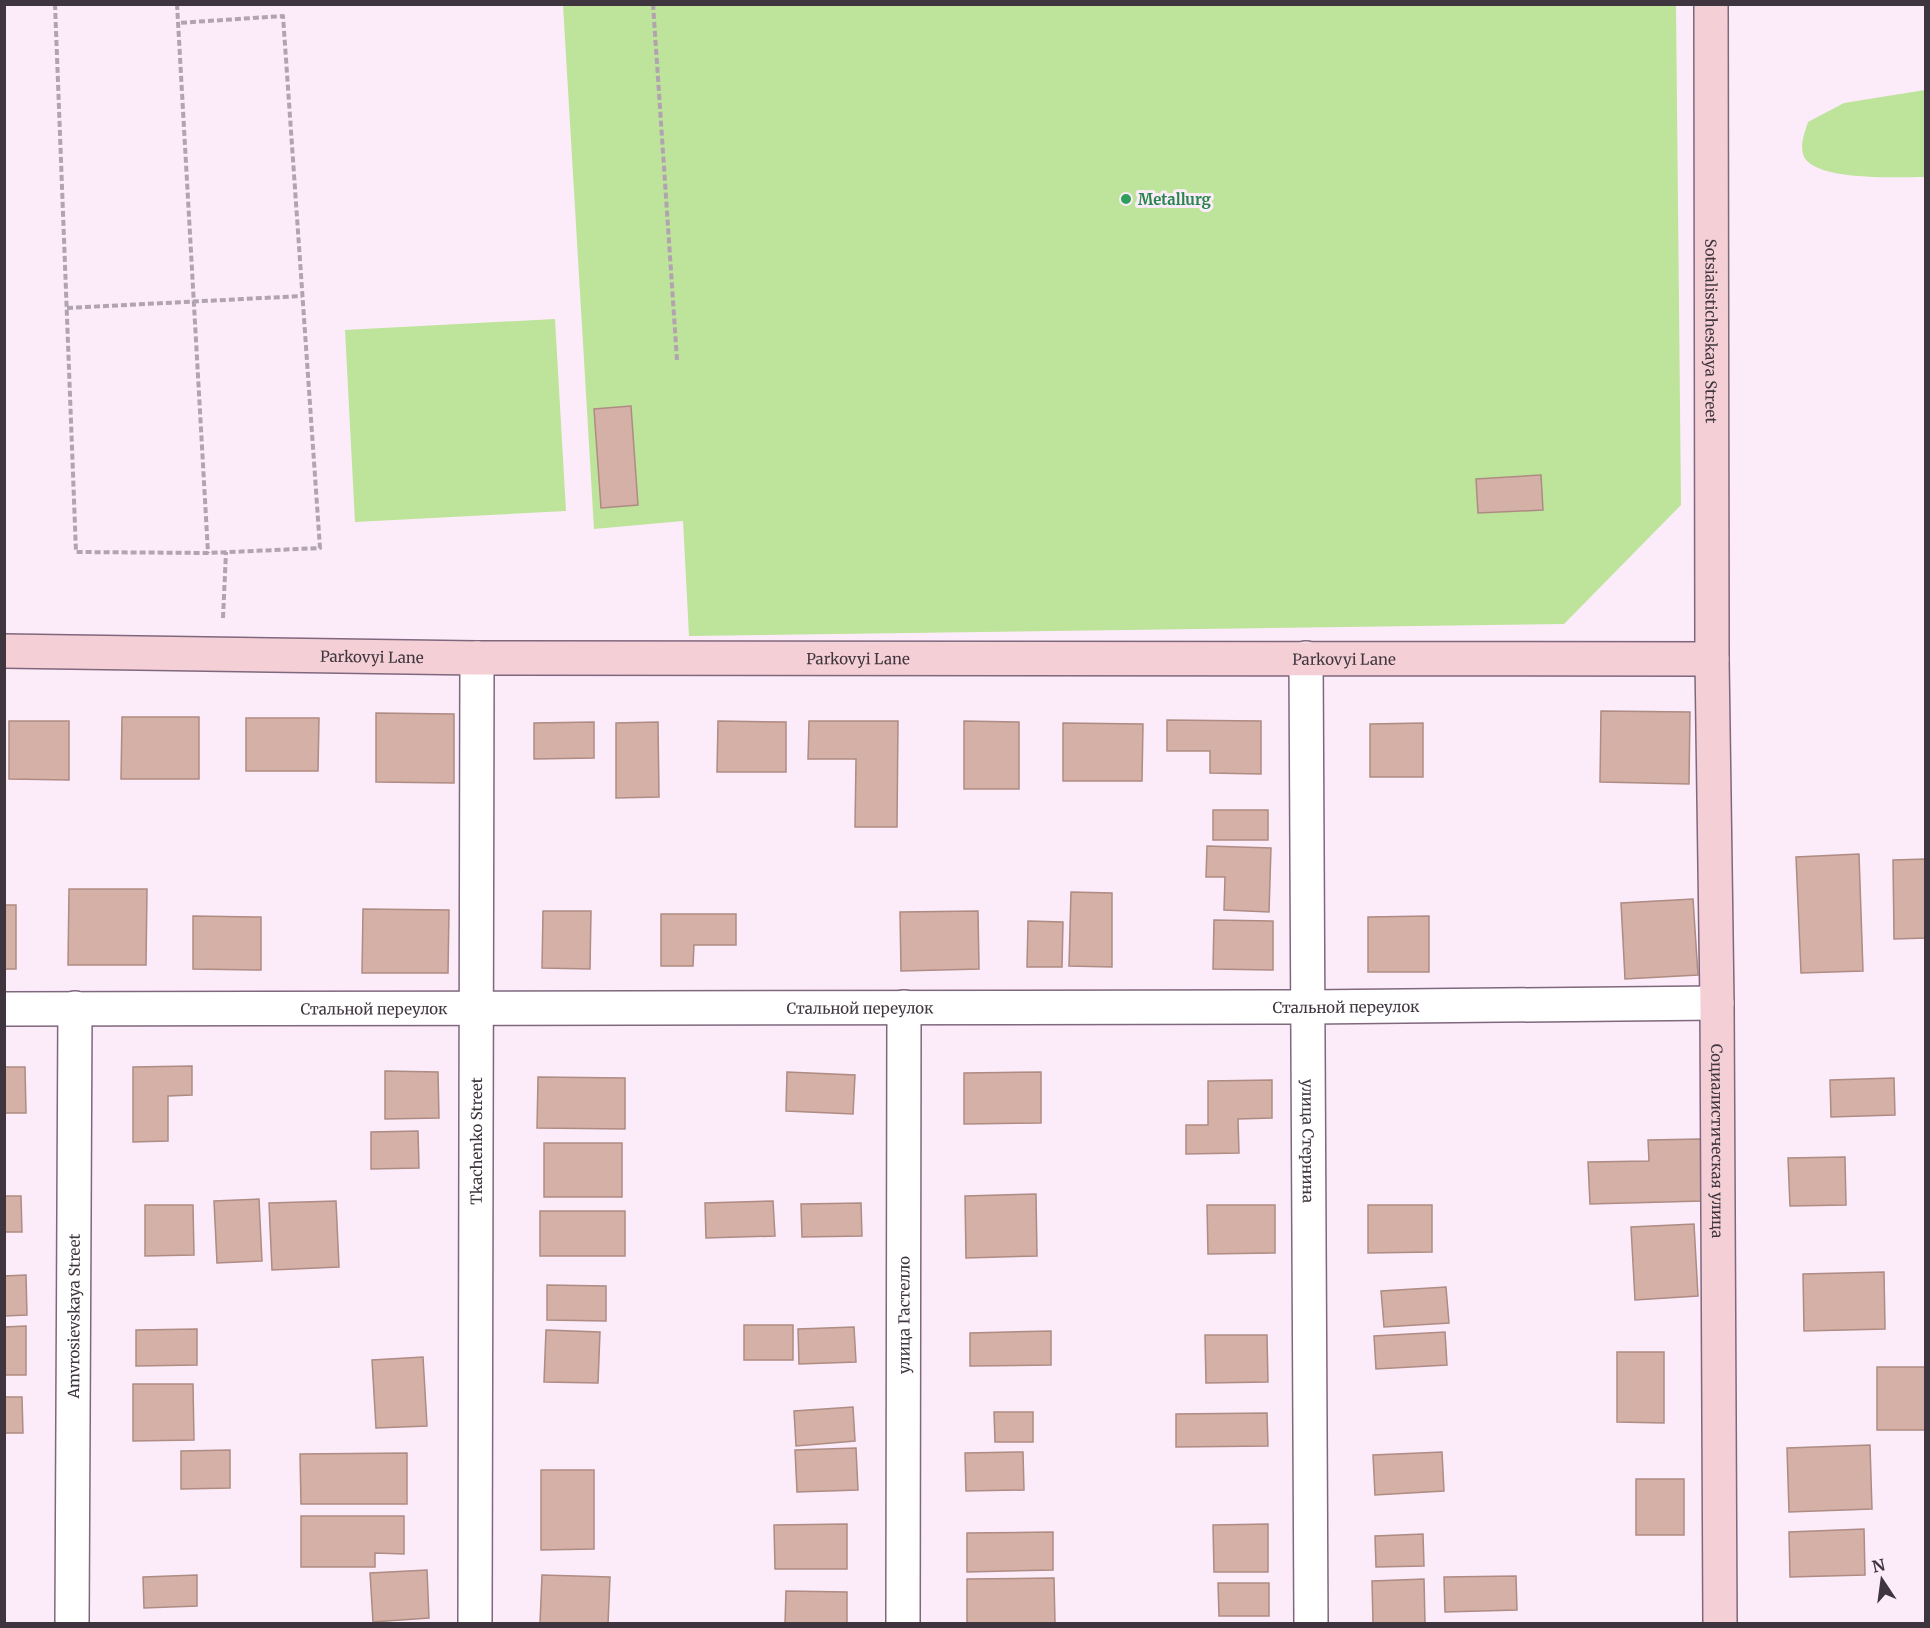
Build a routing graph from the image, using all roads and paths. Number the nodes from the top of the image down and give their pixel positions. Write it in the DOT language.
graph roads {
  1 [pos="56,4"];
  2 [pos="177,4"];
  3 [pos="653,4"];
  4 [pos="1711,4"];
  5 [pos="178,23"];
  6 [pos="302,296"];
  7 [pos="194,301"];
  8 [pos="67,308"];
  9 [pos="677,360"];
  10 [pos="226,552"];
  11 [pos="208,553"];
  12 [pos="4,651"];
  13 [pos="222,654"];
  14 [pos="477,658"];
  15 [pos="1306,658"];
  16 [pos="1712,658"];
  17 [pos="1717,1003"];
  18 [pos="904,1007"];
  19 [pos="1308,1007"];
  20 [pos="75,1008"];
  21 [pos="476,1008"];
  22 [pos="4,1009"];
  23 [pos="72,1623"];
  24 [pos="475,1623"];
  25 [pos="903,1623"];
  26 [pos="1311,1623"];
  27 [pos="1720,1623"];
  1 -- 8 [label="path"];
  2 -- 5 [label="path"];
  3 -- 9 [label="path"];
  4 -- 16 [label="street, Sotsialisticheskaya Street"];
  5 -- 6 [label="path"];
  5 -- 7 [label="path"];
  6 -- 7 [label="path"];
  6 -- 10 [label="path"];
  7 -- 8 [label="path"];
  7 -- 11 [label="path"];
  8 -- 11 [label="path"];
  10 -- 11 [label="path"];
  10 -- 13 [label="path"];
  12 -- 13 [label="street, Parkovyi Lane"];
  13 -- 14 [label="street, Parkovyi Lane"];
  14 -- 15 [label="street, Parkovyi Lane"];
  14 -- 21 [label="street, Tkachenko Street"];
  15 -- 16 [label="street, Parkovyi Lane"];
  15 -- 19 [label="street, улица Стернина"];
  16 -- 17 [label="street, Социалистическая улица"];
  17 -- 19 [label="street, Стальной переулок"];
  17 -- 27 [label="street, Социалистическая улица"];
  18 -- 19 [label="street, Стальной переулок"];
  18 -- 21 [label="street, Стальной переулок"];
  18 -- 25 [label="street, улица Гастелло"];
  19 -- 26 [label="street, улица Стернина"];
  20 -- 21 [label="street, Стальной переулок"];
  20 -- 22 [label="street, Стальной переулок"];
  20 -- 23 [label="street, Amvrosievskaya Street"];
  21 -- 24 [label="street, Tkachenko Street"];
}
